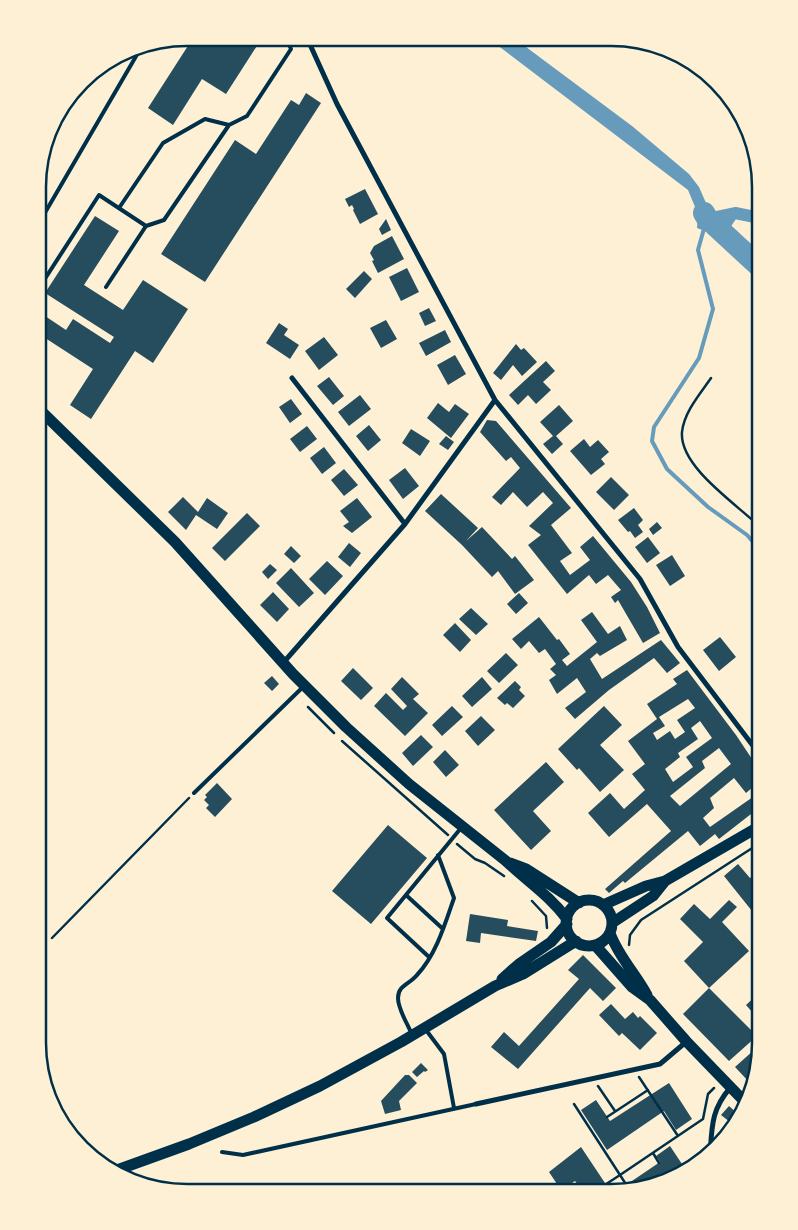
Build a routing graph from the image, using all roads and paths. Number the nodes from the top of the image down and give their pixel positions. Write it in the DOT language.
graph roads {
  1 [pos="290,46"];
  2 [pos="311,46"];
  3 [pos="136,56"];
  4 [pos="229,125"];
  5 [pos="119,208"];
  6 [pos="46,212"];
  7 [pos="146,226"];
  8 [pos="46,277"];
  9 [pos="106,287"];
  10 [pos="292,378"];
  11 [pos="711,378"];
  12 [pos="495,400"];
  13 [pos="46,416"];
  14 [pos="752,520"];
  15 [pos="405,524"];
  16 [pos="283,663"];
  17 [pos="304,686"];
  18 [pos="751,744"];
  19 [pos="194,793"];
  20 [pos="462,827"];
  21 [pos="751,831"];
  22 [pos="751,849"];
  23 [pos="438,855"];
  24 [pos="506,861"];
  25 [pos="665,881"];
  26 [pos="406,895"];
  27 [pos="579,903"];
  28 [pos="603,905"];
  29 [pos="567,922"];
  30 [pos="611,928"];
  31 [pos="443,929"];
  32 [pos="52,938"];
  33 [pos="576,941"];
  34 [pos="595,945"];
  35 [pos="619,953"];
  36 [pos="430,957"];
  37 [pos="495,986"];
  38 [pos="650,1000"];
  39 [pos="424,1028"];
  40 [pos="413,1035"];
  41 [pos="686,1041"];
  42 [pos="635,1069"];
  43 [pos="593,1078"];
  44 [pos="712,1082"];
  45 [pos="730,1087"];
  46 [pos="714,1088"];
  47 [pos="648,1090"];
  48 [pos="722,1097"];
  49 [pos="740,1097"];
  50 [pos="476,1104"];
  51 [pos="574,1104"];
  52 [pos="454,1108"];
  53 [pos="615,1112"];
  54 [pos="607,1116"];
  55 [pos="678,1136"];
  56 [pos="711,1142"];
  57 [pos="222,1152"];
  58 [pos="653,1153"];
  59 [pos="659,1163"];
  60 [pos="123,1168"];
  61 [pos="620,1175"];
  62 [pos="625,1182"];
  63 [pos="606,1184"];
  1 -- 4 [label="lane"];
  2 -- 12 [label="street"];
  3 -- 6 [label="lane"];
  4 -- 5 [label="lane"];
  4 -- 7 [label="lane"];
  5 -- 7 [label="lane"];
  5 -- 8 [label="lane"];
  7 -- 9 [label="lane"];
  10 -- 15 [label="street"];
  11 -- 14 [label="path"];
  12 -- 15 [label="street"];
  12 -- 18 [label="street"];
  13 -- 16 [label="main road"];
  15 -- 16 [label="street"];
  16 -- 17 [label="main road"];
  17 -- 19 [label="lane"];
  17 -- 20 [label="main road"];
  19 -- 32 [label="path"];
  20 -- 23 [label="lane"];
  20 -- 24 [label="main road"];
  21 -- 25 [label="main road"];
  22 -- 35 [label="path"];
  23 -- 26 [label="lane"];
  23 -- 31 [label="lane"];
  24 -- 27 [label="main road"];
  24 -- 29 [label="main road"];
  25 -- 28 [label="main road"];
  25 -- 30 [label="main road"];
  26 -- 31 [label="lane"];
  26 -- 36 [label="lane"];
  27 -- 28 [label="main road"];
  27 -- 29 [label="main road"];
  28 -- 30 [label="main road"];
  29 -- 33 [label="main road"];
  29 -- 37 [label="main road"];
  30 -- 34 [label="main road"];
  30 -- 35 [label="main road"];
  31 -- 36 [label="lane"];
  33 -- 34 [label="main road"];
  33 -- 37 [label="main road"];
  34 -- 38 [label="main road"];
  35 -- 38 [label="main road"];
  36 -- 40 [label="lane"];
  37 -- 39 [label="main road"];
  38 -- 41 [label="main road"];
  39 -- 40 [label="main road"];
  39 -- 52 [label="lane"];
  40 -- 60 [label="main road"];
  41 -- 42 [label="street"];
  41 -- 45 [label="main road"];
  42 -- 43 [label="street"];
  42 -- 47 [label="path"];
  43 -- 50 [label="street"];
  43 -- 53 [label="path"];
  44 -- 46 [label="path"];
  45 -- 48 [label="street"];
  45 -- 49 [label="main road"];
  46 -- 48 [label="path"];
  46 -- 55 [label="path"];
  47 -- 53 [label="path"];
  47 -- 55 [label="path"];
  48 -- 56 [label="street"];
  50 -- 52 [label="lane"];
  51 -- 61 [label="path"];
  52 -- 57 [label="lane"];
  53 -- 54 [label="path"];
  55 -- 58 [label="path"];
  58 -- 59 [label="path"];
  58 -- 61 [label="path"];
  61 -- 62 [label="path"];
  61 -- 63 [label="path"];
}
